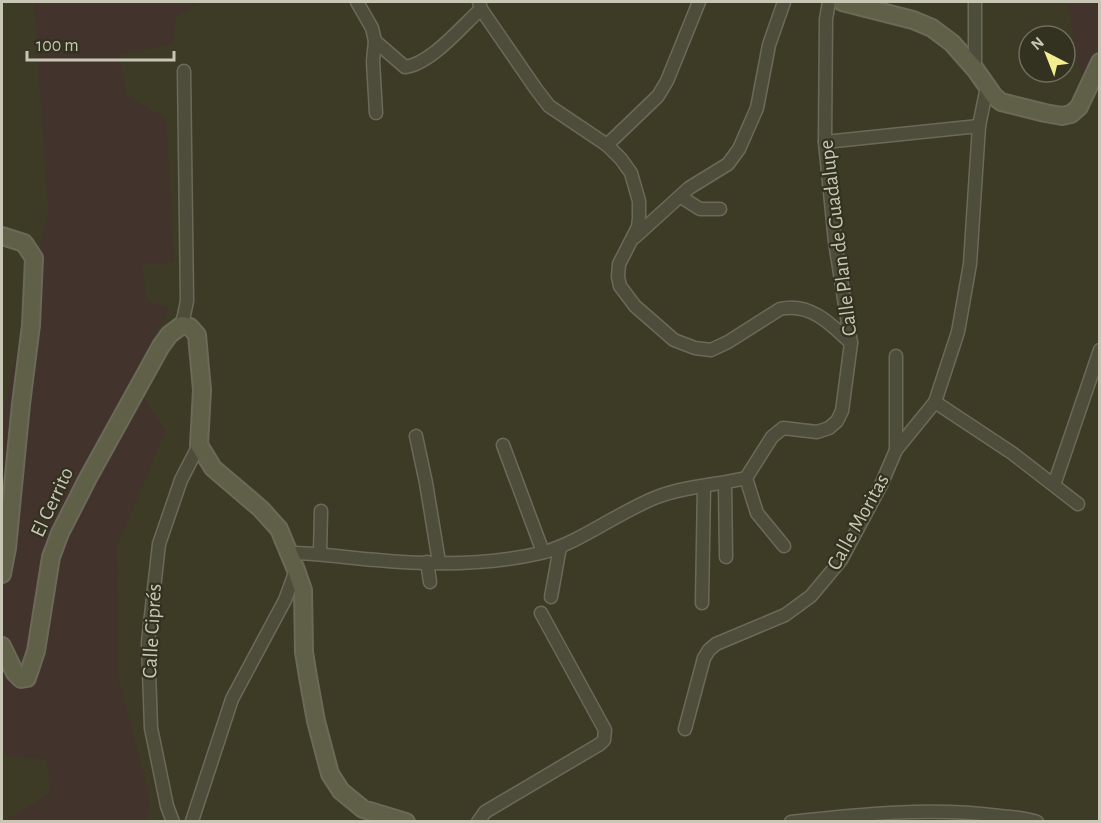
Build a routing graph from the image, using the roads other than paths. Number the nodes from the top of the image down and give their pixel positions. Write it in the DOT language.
graph roads {
  1 [pos="357,2"];
  2 [pos="699,2"];
  3 [pos="784,2"];
  4 [pos="829,2"];
  5 [pos="842,2"];
  6 [pos="975,2"];
  7 [pos="480,5"];
  8 [pos="375,41"];
  9 [pos="1100,62"];
  10 [pos="975,69"];
  11 [pos="184,71"];
  12 [pos="987,87"];
  13 [pos="376,113"];
  14 [pos="979,126"];
  15 [pos="825,142"];
  16 [pos="607,145"];
  17 [pos="681,197"];
  18 [pos="720,209"];
  19 [pos="2,236"];
  20 [pos="630,242"];
  21 [pos="182,325"];
  22 [pos="851,343"];
  23 [pos="1100,350"];
  24 [pos="896,356"];
  25 [pos="935,402"];
  26 [pos="416,436"];
  27 [pos="199,445"];
  28 [pos="503,446"];
  29 [pos="896,450"];
  30 [pos="746,478"];
  31 [pos="725,483"];
  32 [pos="1054,485"];
  33 [pos="704,486"];
  34 [pos="1078,504"];
  35 [pos="321,511"];
  36 [pos="784,546"];
  37 [pos="560,547"];
  38 [pos="543,552"];
  39 [pos="290,553"];
  40 [pos="320,553"];
  41 [pos="726,557"];
  42 [pos="433,562"];
  43 [pos="296,570"];
  44 [pos="2,574"];
  45 [pos="430,582"];
  46 [pos="551,597"];
  47 [pos="702,603"];
  48 [pos="541,613"];
  49 [pos="2,646"];
  50 [pos="685,729"];
  51 [pos="192,821"];
  52 [pos="173,822"];
  53 [pos="406,822"];
  54 [pos="478,822"];
  55 [pos="792,822"];
  56 [pos="1037,822"];
  1 -- 8 [label="street"];
  2 -- 16 [label="street"];
  3 -- 17 [label="street"];
  4 -- 15 [label="street, Calle Plan de Guadalupe"];
  5 -- 10 [label="main road"];
  6 -- 10 [label="street"];
  7 -- 8 [label="street"];
  7 -- 16 [label="street"];
  8 -- 13 [label="street"];
  9 -- 12 [label="main road"];
  10 -- 12 [label="main road"];
  11 -- 21 [label="street"];
  12 -- 14 [label="street"];
  14 -- 15 [label="street"];
  14 -- 25 [label="street"];
  15 -- 22 [label="street, Calle Plan de Guadalupe"];
  16 -- 20 [label="street"];
  17 -- 18 [label="street"];
  17 -- 20 [label="street"];
  19 -- 44 [label="main road"];
  20 -- 22 [label="street"];
  21 -- 27 [label="main road"];
  21 -- 49 [label="main road, El Cerrito"];
  22 -- 30 [label="street, Calle Plan de Guadalupe"];
  23 -- 32 [label="street"];
  24 -- 29 [label="street"];
  25 -- 29 [label="street, Calle Moritas"];
  25 -- 32 [label="street"];
  26 -- 42 [label="street"];
  27 -- 39 [label="main road"];
  27 -- 52 [label="street, Calle Ciprés"];
  28 -- 38 [label="street"];
  29 -- 50 [label="street, Calle Moritas"];
  30 -- 31 [label="street"];
  30 -- 36 [label="street"];
  31 -- 33 [label="street"];
  31 -- 41 [label="street"];
  32 -- 34 [label="street"];
  33 -- 37 [label="street"];
  33 -- 47 [label="street"];
  35 -- 40 [label="street"];
  37 -- 38 [label="street"];
  37 -- 46 [label="street"];
  38 -- 42 [label="street"];
  39 -- 40 [label="street"];
  39 -- 43 [label="main road"];
  40 -- 42 [label="street"];
  42 -- 45 [label="street"];
  43 -- 51 [label="street"];
  43 -- 53 [label="main road"];
  48 -- 54 [label="street"];
  55 -- 56 [label="street"];
}
